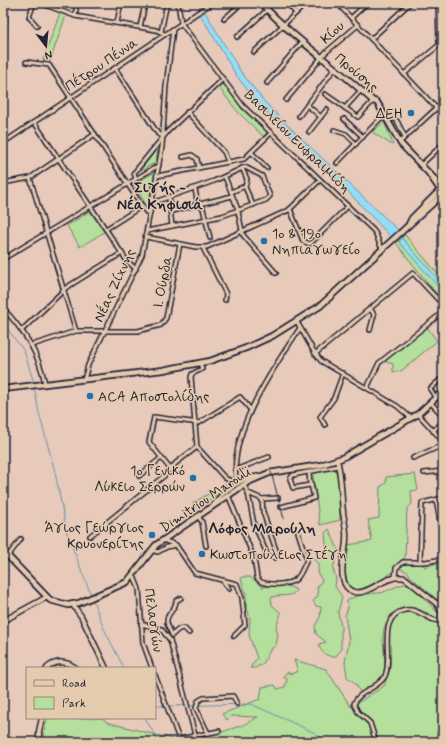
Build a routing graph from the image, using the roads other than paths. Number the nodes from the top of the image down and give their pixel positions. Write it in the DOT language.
graph roads {
  1 [pos="6,3"];
  2 [pos="34,3"];
  3 [pos="40,3"];
  4 [pos="77,3"];
  5 [pos="121,3"];
  6 [pos="167,3"];
  7 [pos="178,3"];
  8 [pos="212,3"];
  9 [pos="242,3"];
  10 [pos="261,3"];
  11 [pos="287,3"];
  12 [pos="307,3"];
  13 [pos="337,3"];
  14 [pos="367,3"];
  15 [pos="410,3"];
  16 [pos="438,3"];
  17 [pos="47,4"];
  18 [pos="145,4"];
  19 [pos="267,10"];
  20 [pos="296,14"];
  21 [pos="4,16"];
  22 [pos="76,16"];
  23 [pos="351,18"];
  24 [pos="224,20"];
  25 [pos="117,23"];
  26 [pos="181,23"];
  27 [pos="358,25"];
  28 [pos="37,26"];
  29 [pos="283,26"];
  30 [pos="140,27"];
  31 [pos="173,29"];
  32 [pos="161,32"];
  33 [pos="165,34"];
  34 [pos="237,37"];
  35 [pos="371,39"];
  36 [pos="302,42"];
  37 [pos="441,45"];
  38 [pos="254,52"];
  39 [pos="322,57"];
  40 [pos="3,61"];
  41 [pos="26,62"];
  42 [pos="3,66"];
  43 [pos="115,68"];
  44 [pos="335,68"];
  45 [pos="404,74"];
  46 [pos="223,79"];
  47 [pos="267,83"];
  48 [pos="361,90"];
  49 [pos="325,94"];
  50 [pos="71,98"];
  51 [pos="286,100"];
  52 [pos="373,101"];
  53 [pos="443,102"];
  54 [pos="307,105"];
  55 [pos="345,108"];
  56 [pos="436,108"];
  57 [pos="326,109"];
  58 [pos="187,112"];
  59 [pos="386,115"];
  60 [pos="443,115"];
  61 [pos="299,116"];
  62 [pos="321,117"];
  63 [pos="344,119"];
  64 [pos="34,122"];
  65 [pos="334,130"];
  66 [pos="309,132"];
  67 [pos="271,133"];
  68 [pos="95,134"];
  69 [pos="164,136"];
  70 [pos="363,137"];
  71 [pos="405,137"];
  72 [pos="400,142"];
  73 [pos="3,143"];
  74 [pos="356,144"];
  75 [pos="443,144"];
  76 [pos="252,153"];
  77 [pos="183,157"];
  78 [pos="59,159"];
  79 [pos="228,162"];
  80 [pos="337,163"];
  81 [pos="159,165"];
  82 [pos="421,165"];
  83 [pos="244,167"];
  84 [pos="199,168"];
  85 [pos="267,168"];
  86 [pos="157,176"];
  87 [pos="225,177"];
  88 [pos="30,178"];
  89 [pos="136,179"];
  90 [pos="320,180"];
  91 [pos="3,183"];
  92 [pos="128,184"];
  93 [pos="245,186"];
  94 [pos="194,189"];
  95 [pos="442,190"];
  96 [pos="231,192"];
  97 [pos="232,196"];
  98 [pos="169,198"];
  99 [pos="440,199"];
  100 [pos="152,203"];
  101 [pos="202,204"];
  102 [pos="253,205"];
  103 [pos="91,206"];
  104 [pos="142,206"];
  105 [pos="198,206"];
  106 [pos="348,206"];
  107 [pos="290,209"];
  108 [pos="172,211"];
  109 [pos="237,211"];
  110 [pos="150,212"];
  111 [pos="206,219"];
  112 [pos="172,226"];
  113 [pos="407,226"];
  114 [pos="106,229"];
  115 [pos="147,231"];
  116 [pos="47,232"];
  117 [pos="241,232"];
  118 [pos="146,237"];
  119 [pos="210,238"];
  120 [pos="180,244"];
  121 [pos="203,248"];
  122 [pos="383,249"];
  123 [pos="122,253"];
  124 [pos="3,260"];
  125 [pos="136,269"];
  126 [pos="276,273"];
  127 [pos="64,289"];
  128 [pos="225,300"];
  129 [pos="443,305"];
  130 [pos="3,308"];
  131 [pos="370,308"];
  132 [pos="443,312"];
  133 [pos="297,322"];
  134 [pos="300,328"];
  135 [pos="22,330"];
  136 [pos="370,330"];
  137 [pos="76,331"];
  138 [pos="105,331"];
  139 [pos="32,345"];
  140 [pos="315,354"];
  141 [pos="200,363"];
  142 [pos="343,373"];
  143 [pos="443,377"];
  144 [pos="84,380"];
  145 [pos="43,384"];
  146 [pos="367,388"];
  147 [pos="3,389"];
  148 [pos="443,391"];
  149 [pos="436,398"];
  150 [pos="431,403"];
  151 [pos="250,409"];
  152 [pos="418,414"];
  153 [pos="443,416"];
  154 [pos="411,418"];
  155 [pos="443,422"];
  156 [pos="196,423"];
  157 [pos="325,425"];
  158 [pos="433,431"];
  159 [pos="443,434"];
  160 [pos="440,437"];
  161 [pos="443,441"];
  162 [pos="443,445"];
  163 [pos="197,447"];
  164 [pos="269,457"];
  165 [pos="161,458"];
  166 [pos="414,458"];
  167 [pos="337,460"];
  168 [pos="338,466"];
  169 [pos="171,470"];
  170 [pos="235,470"];
  171 [pos="443,471"];
  172 [pos="309,472"];
  173 [pos="424,473"];
  174 [pos="139,476"];
  175 [pos="258,476"];
  176 [pos="237,484"];
  177 [pos="311,484"];
  178 [pos="244,485"];
  179 [pos="248,493"];
  180 [pos="228,495"];
  181 [pos="278,498"];
  182 [pos="443,498"];
  183 [pos="262,499"];
  184 [pos="436,500"];
  185 [pos="214,505"];
  186 [pos="281,507"];
  187 [pos="198,516"];
  188 [pos="298,532"];
  189 [pos="90,536"];
  190 [pos="443,538"];
  191 [pos="21,539"];
  192 [pos="163,540"];
  193 [pos="176,545"];
  194 [pos="206,546"];
  195 [pos="151,550"];
  196 [pos="3,551"];
  197 [pos="8,556"];
  198 [pos="443,559"];
  199 [pos="420,562"];
  200 [pos="134,576"];
  201 [pos="395,577"];
  202 [pos="223,581"];
  203 [pos="229,589"];
  204 [pos="47,597"];
  205 [pos="181,598"];
  206 [pos="443,599"];
  207 [pos="437,604"];
  208 [pos="73,605"];
  209 [pos="443,615"];
  210 [pos="3,621"];
  211 [pos="443,621"];
  212 [pos="141,624"];
  213 [pos="189,633"];
  214 [pos="172,635"];
  215 [pos="234,636"];
  216 [pos="170,640"];
  217 [pos="48,667"];
  218 [pos="74,667"];
  219 [pos="106,667"];
  220 [pos="152,667"];
  221 [pos="156,678"];
  222 [pos="237,704"];
  223 [pos="196,708"];
  224 [pos="187,709"];
  225 [pos="443,716"];
  226 [pos="42,719"];
  227 [pos="219,731"];
  228 [pos="208,733"];
  229 [pos="194,735"];
  230 [pos="39,742"];
  231 [pos="376,742"];
  232 [pos="438,742"];
  1 -- 21 [label="street"];
  2 -- 28 [label="street"];
  3 -- 17 [label="street"];
  4 -- 22 [label="street"];
  5 -- 25 [label="street"];
  6 -- 32 [label="street"];
  7 -- 26 [label="street, Βασιλείου Ευφραιμίδη"];
  8 -- 26 [label="street, Πέτρου Πέννα"];
  9 -- 24 [label="street"];
  10 -- 19 [label="main road, Προύσης"];
  11 -- 20 [label="street"];
  12 -- 20 [label="street"];
  13 -- 23 [label="street"];
  14 -- 23 [label="street, Κίου"];
  15 -- 35 [label="street"];
  16 -- 37 [label="street"];
  17 -- 22 [label="street"];
  18 -- 30 [label="street"];
  19 -- 29 [label="main road, Προύσης"];
  19 -- 34 [label="street"];
  20 -- 29 [label="street"];
  21 -- 40 [label="street"];
  22 -- 25 [label="street"];
  23 -- 27 [label="street"];
  25 -- 30 [label="street"];
  26 -- 31 [label="street, Πέτρου Πέννα"];
  26 -- 46 [label="street, Βασιλείου Ευφραιμίδη"];
  27 -- 35 [label="street"];
  27 -- 39 [label="street, Κίου"];
  29 -- 36 [label="main road, Προύσης"];
  29 -- 38 [label="street"];
  30 -- 32 [label="street"];
  31 -- 33 [label="street, Πέτρου Πέννα"];
  31 -- 69 [label="street, Νέας Ζίχνης"];
  32 -- 33 [label="street"];
  33 -- 43 [label="street, Πέτρου Πέννα"];
  35 -- 45 [label="street"];
  36 -- 39 [label="main road, Προύσης"];
  36 -- 47 [label="street"];
  37 -- 45 [label="street"];
  39 -- 44 [label="main road, Προύσης"];
  39 -- 51 [label="street, Κίου"];
  40 -- 42 [label="street"];
  41 -- 50 [label="street"];
  43 -- 50 [label="street, Πέτρου Πέννα"];
  43 -- 69 [label="street"];
  44 -- 48 [label="main road, Προύσης"];
  44 -- 54 [label="street"];
  45 -- 56 [label="street"];
  46 -- 58 [label="street"];
  46 -- 67 [label="street, Βασιλείου Ευφραιμίδη"];
  48 -- 52 [label="main road, Προύσης"];
  48 -- 55 [label="street"];
  49 -- 55 [label="street"];
  50 -- 64 [label="street, Πέτρου Πέννα"];
  50 -- 68 [label="street"];
  52 -- 55 [label="street"];
  52 -- 59 [label="main road, Προύσης"];
  53 -- 56 [label="street"];
  54 -- 61 [label="street"];
  54 -- 62 [label="street"];
  56 -- 60 [label="street"];
  56 -- 71 [label="street"];
  57 -- 62 [label="street"];
  58 -- 69 [label="street"];
  58 -- 79 [label="street"];
  59 -- 70 [label="street"];
  59 -- 71 [label="street"];
  59 -- 72 [label="main road, Προύσης"];
  62 -- 66 [label="street"];
  63 -- 70 [label="street"];
  64 -- 73 [label="street, Πέτρου Πέννα"];
  64 -- 78 [label="street"];
  65 -- 74 [label="street"];
  67 -- 76 [label="street"];
  67 -- 90 [label="street, Βασιλείου Ευφραιμίδη"];
  68 -- 78 [label="street"];
  68 -- 92 [label="street"];
  69 -- 81 [label="street, Νέας Ζίχνης"];
  69 -- 89 [label="street"];
  70 -- 74 [label="street"];
  71 -- 72 [label="street"];
  72 -- 82 [label="main road, Προύσης"];
  74 -- 80 [label="street"];
  75 -- 82 [label="street"];
  76 -- 79 [label="street"];
  76 -- 85 [label="street"];
  77 -- 84 [label="street"];
  78 -- 88 [label="street"];
  78 -- 103 [label="street"];
  79 -- 84 [label="street"];
  81 -- 86 [label="street, Νέας Ζίχνης"];
  81 -- 89 [label="street"];
  82 -- 95 [label="main road, Προύσης"];
  83 -- 87 [label="street"];
  83 -- 93 [label="street"];
  83 -- 102 [label="street"];
  84 -- 86 [label="street"];
  86 -- 100 [label="street, Νέας Ζίχνης"];
  87 -- 94 [label="street"];
  87 -- 96 [label="street"];
  88 -- 91 [label="street"];
  88 -- 116 [label="street"];
  89 -- 92 [label="street"];
  90 -- 106 [label="street, Βασιλείου Ευφραιμίδη"];
  90 -- 107 [label="street"];
  92 -- 103 [label="street"];
  92 -- 104 [label="street"];
  93 -- 96 [label="street"];
  93 -- 102 [label="street"];
  94 -- 98 [label="street"];
  94 -- 105 [label="street"];
  95 -- 99 [label="main road"];
  95 -- 113 [label="main road"];
  96 -- 97 [label="street"];
  97 -- 101 [label="street"];
  97 -- 109 [label="street"];
  98 -- 100 [label="street"];
  98 -- 108 [label="street"];
  99 -- 113 [label="main road"];
  100 -- 110 [label="street, Νέας Ζίχνης"];
  101 -- 105 [label="street"];
  101 -- 111 [label="street"];
  102 -- 109 [label="street"];
  103 -- 114 [label="street"];
  103 -- 116 [label="street"];
  104 -- 110 [label="street"];
  104 -- 114 [label="street"];
  105 -- 108 [label="street"];
  106 -- 107 [label="street"];
  106 -- 122 [label="street, Βασιλείου Ευφραιμίδη"];
  107 -- 117 [label="street"];
  108 -- 112 [label="street"];
  109 -- 111 [label="street"];
  109 -- 117 [label="street"];
  110 -- 115 [label="street, Νέας Ζίχνης"];
  111 -- 112 [label="street"];
  111 -- 119 [label="street"];
  112 -- 115 [label="street"];
  113 -- 122 [label="main road"];
  114 -- 123 [label="street"];
  115 -- 118 [label="street, Νέας Ζίχνης"];
  116 -- 124 [label="street"];
  116 -- 127 [label="street"];
  117 -- 121 [label="street"];
  117 -- 126 [label="street"];
  118 -- 120 [label="street"];
  118 -- 125 [label="street, Νέας Ζίχνης"];
  120 -- 121 [label="street"];
  120 -- 138 [label="street, Ι. Ούρδα"];
  121 -- 128 [label="street"];
  122 -- 133 [label="main road"];
  123 -- 125 [label="street"];
  123 -- 127 [label="street"];
  125 -- 138 [label="street, Νέας Ζίχνης"];
  127 -- 135 [label="street"];
  127 -- 137 [label="street"];
  129 -- 131 [label="street"];
  130 -- 135 [label="street"];
  131 -- 136 [label="street"];
  131 -- 140 [label="street"];
  132 -- 146 [label="street"];
  133 -- 134 [label="street"];
  133 -- 141 [label="main road"];
  134 -- 140 [label="street"];
  134 -- 151 [label="street"];
  135 -- 139 [label="street"];
  137 -- 138 [label="street"];
  137 -- 139 [label="street"];
  138 -- 144 [label="street, Νέας Ζίχνης"];
  139 -- 145 [label="street"];
  140 -- 142 [label="street"];
  141 -- 144 [label="main road"];
  141 -- 156 [label="street"];
  142 -- 146 [label="street"];
  142 -- 157 [label="street"];
  143 -- 149 [label="street"];
  144 -- 145 [label="main road"];
  145 -- 147 [label="main road"];
  146 -- 154 [label="street"];
  148 -- 149 [label="main road, Dimitriou Marouli"];
  149 -- 150 [label="main road, Dimitriou Marouli"];
  150 -- 152 [label="main road, Dimitriou Marouli"];
  150 -- 153 [label="street"];
  151 -- 156 [label="street"];
  151 -- 170 [label="street"];
  152 -- 154 [label="main road, Dimitriou Marouli"];
  152 -- 158 [label="street"];
  154 -- 167 [label="main road, Dimitriou Marouli"];
  155 -- 158 [label="street"];
  156 -- 163 [label="street"];
  156 -- 165 [label="street"];
  158 -- 160 [label="street"];
  159 -- 160 [label="street"];
  160 -- 161 [label="street"];
  162 -- 166 [label="street"];
  163 -- 169 [label="street"];
  163 -- 176 [label="street"];
  164 -- 170 [label="street"];
  165 -- 169 [label="street"];
  165 -- 174 [label="street"];
  167 -- 168 [label="street"];
  167 -- 175 [label="main road, Dimitriou Marouli"];
  168 -- 172 [label="street"];
  168 -- 201 [label="street"];
  169 -- 189 [label="street"];
  170 -- 176 [label="street"];
  171 -- 173 [label="street"];
  172 -- 177 [label="street"];
  172 -- 177 [label="street"];
  175 -- 176 [label="street"];
  175 -- 178 [label="main road, Dimitriou Marouli"];
  176 -- 185 [label="street"];
  177 -- 186 [label="street"];
  178 -- 179 [label="street"];
  178 -- 180 [label="main road, Dimitriou Marouli"];
  179 -- 183 [label="street"];
  179 -- 183 [label="street"];
  180 -- 185 [label="main road, Dimitriou Marouli"];
  180 -- 188 [label="street"];
  181 -- 183 [label="street"];
  182 -- 184 [label="street"];
  184 -- 190 [label="street"];
  184 -- 199 [label="street"];
  185 -- 187 [label="main road, Dimitriou Marouli"];
  187 -- 192 [label="main road, Dimitriou Marouli"];
  187 -- 194 [label="street"];
  191 -- 197 [label="street"];
  192 -- 193 [label="street"];
  192 -- 195 [label="main road, Dimitriou Marouli"];
  193 -- 195 [label="street"];
  193 -- 202 [label="street"];
  195 -- 200 [label="main road, Dimitriou Marouli"];
  196 -- 197 [label="main road"];
  197 -- 204 [label="main road"];
  198 -- 199 [label="street"];
  199 -- 201 [label="street"];
  200 -- 208 [label="main road, Dimitriou Marouli"];
  200 -- 212 [label="street, Πελασγών"];
  201 -- 207 [label="street"];
  202 -- 203 [label="street"];
  202 -- 215 [label="street"];
  204 -- 208 [label="main road"];
  204 -- 210 [label="street"];
  205 -- 214 [label="street"];
  206 -- 207 [label="street"];
  207 -- 209 [label="street"];
  208 -- 219 [label="street"];
  211 -- 231 [label="street"];
  212 -- 216 [label="street"];
  212 -- 220 [label="street, Πελασγών"];
  213 -- 214 [label="street"];
  214 -- 216 [label="street"];
  216 -- 224 [label="street"];
  217 -- 218 [label="street"];
  221 -- 229 [label="street"];
  222 -- 223 [label="street"];
  223 -- 224 [label="street"];
  223 -- 228 [label="street"];
  224 -- 229 [label="street"];
  225 -- 232 [label="street"];
  226 -- 230 [label="street"];
  227 -- 228 [label="street"];
  228 -- 229 [label="street"];
}
